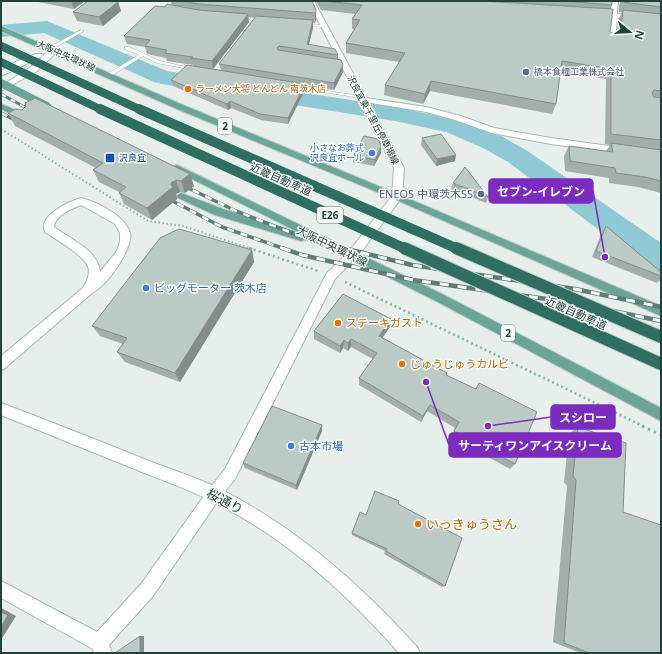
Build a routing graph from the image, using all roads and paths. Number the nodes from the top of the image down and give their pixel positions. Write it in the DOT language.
graph roads {
  1 [pos="311,1"];
  2 [pos="615,1"];
  3 [pos="590,13"];
  4 [pos="613,15"];
  5 [pos="661,21"];
  6 [pos="301,24"];
  7 [pos="324,26"];
  8 [pos="1,28"];
  9 [pos="80,32"];
  10 [pos="611,42"];
  11 [pos="1,46"];
  12 [pos="127,48"];
  13 [pos="52,49"];
  14 [pos="140,56"];
  15 [pos="1,62"];
  16 [pos="202,71"];
  17 [pos="1,74"];
  18 [pos="109,75"];
  19 [pos="1,83"];
  20 [pos="288,86"];
  21 [pos="1,89"];
  22 [pos="362,99"];
  23 [pos="1,106"];
  24 [pos="58,111"];
  25 [pos="28,118"];
  26 [pos="634,152"];
  27 [pos="168,164"];
  28 [pos="181,196"];
  29 [pos="397,196"];
  30 [pos="332,247"];
  31 [pos="352,256"];
  32 [pos="87,291"];
  33 [pos="661,311"];
  34 [pos="661,337"];
  35 [pos="1,364"];
  36 [pos="661,364"];
  37 [pos="1,409"];
  38 [pos="661,415"];
  39 [pos="214,494"];
  40 [pos="1,589"];
  41 [pos="101,648"];
  42 [pos="411,653"];
  1 -- 7 [label="street, 沢良宜東千里丘停車場線"];
  2 -- 4 [label="street"];
  3 -- 4 [label="street"];
  4 -- 5 [label="street"];
  4 -- 10 [label="street"];
  6 -- 7 [label="lane"];
  7 -- 22 [label="street, 沢良宜東千里丘停車場線"];
  8 -- 13 [label="main road, 大阪中央環状線 / 2"];
  9 -- 13 [label="lane"];
  11 -- 34 [label="highway, 近畿自動車道 / E26, bridge"];
  12 -- 14 [label="lane"];
  13 -- 17 [label="street"];
  13 -- 18 [label="main road, 大阪中央環状線 / 2"];
  13 -- 21 [label="street"];
  14 -- 16 [label="lane"];
  14 -- 18 [label="lane"];
  15 -- 36 [label="highway, 近畿自動車道 / E26, bridge"];
  18 -- 29 [label="main road, 大阪中央環状線 / 2"];
  19 -- 24 [label="main road, bridge"];
  20 -- 22 [label="lane"];
  22 -- 26 [label="street"];
  22 -- 29 [label="street, 沢良宜東千里丘停車場線"];
  23 -- 25 [label="main road"];
  27 -- 30 [label="main road, 大阪中央環状線 / 2"];
  28 -- 30 [label="main road, 2"];
  29 -- 31 [label="street"];
  29 -- 33 [label="main road, 大阪中央環状線 / 2"];
  30 -- 31 [label="main road, 大阪中央環状線 / 2"];
  31 -- 38 [label="main road, 大阪中央環状線 / 2"];
  31 -- 39 [label="street"];
  32 -- 32 [label="street"];
  32 -- 35 [label="street"];
  37 -- 39 [label="street, 桜通り"];
  39 -- 41 [label="street"];
  39 -- 42 [label="street, 桜通り"];
  40 -- 41 [label="street"];
}
